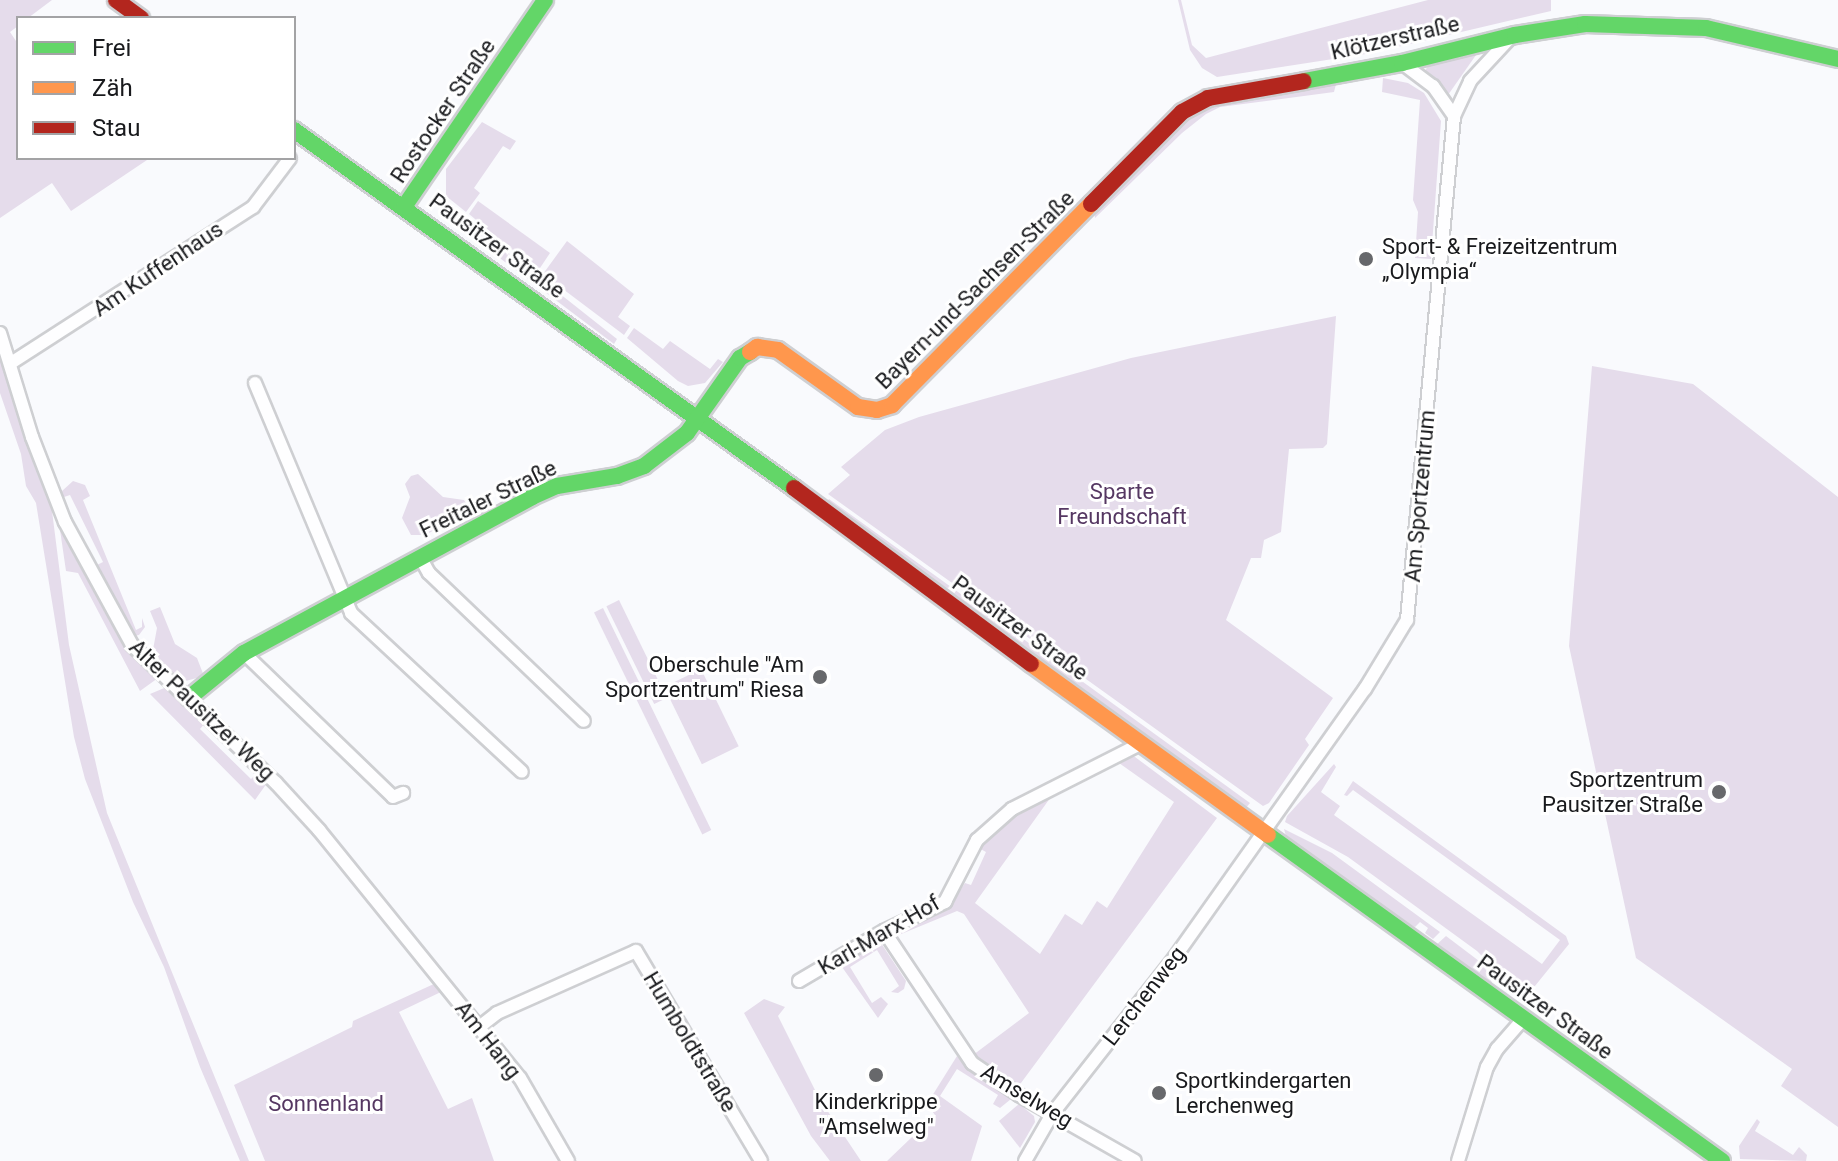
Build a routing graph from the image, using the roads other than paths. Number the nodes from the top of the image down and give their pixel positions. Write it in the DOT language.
graph roads {
  1 [pos="116,0"];
  2 [pos="545,0"];
  3 [pos="138,16"];
  4 [pos="1515,35"];
  5 [pos="1838,59"];
  6 [pos="1402,63"];
  7 [pos="1199,101"];
  8 [pos="1454,116"];
  9 [pos="299,134"];
  10 [pos="288,160"];
  11 [pos="404,207"];
  12 [pos="0,333"];
  13 [pos="11,363"];
  14 [pos="255,383"];
  15 [pos="699,418"];
  16 [pos="420,557"];
  17 [pos="346,597"];
  18 [pos="244,653"];
  19 [pos="189,698"];
  20 [pos="584,721"];
  21 [pos="1140,744"];
  22 [pos="522,772"];
  23 [pos="403,793"];
  24 [pos="1264,832"];
  25 [pos="396,926"];
  26 [pos="884,931"];
  27 [pos="799,981"];
  28 [pos="1523,1019"];
  29 [pos="478,1028"];
  30 [pos="1052,1114"];
  31 [pos="568,1161"];
  32 [pos="761,1161"];
  33 [pos="1025,1161"];
  34 [pos="1135,1161"];
  35 [pos="1458,1161"];
  36 [pos="1722,1161"];
  1 -- 3 [label="street"];
  2 -- 11 [label="street, Rostocker Straße"];
  4 -- 5 [label="street, Klötzerstraße"];
  4 -- 6 [label="street, Klötzerstraße"];
  4 -- 8 [label="street, Am Sportzentrum"];
  6 -- 7 [label="street, Klötzerstraße"];
  6 -- 8 [label="street"];
  7 -- 15 [label="street, Bayern-und-Sachsen-Straße"];
  8 -- 24 [label="street, Am Sportzentrum"];
  9 -- 11 [label="street, Pausitzer Straße"];
  10 -- 13 [label="street, Am Kuffenhaus"];
  11 -- 15 [label="street, Pausitzer Straße"];
  12 -- 13 [label="street, Alter Pausitzer Weg"];
  13 -- 19 [label="street, Alter Pausitzer Weg"];
  14 -- 17 [label="street"];
  15 -- 16 [label="street, Freitaler Straße"];
  15 -- 21 [label="street, Pausitzer Straße"];
  16 -- 17 [label="street, Freitaler Straße"];
  16 -- 20 [label="street, Freitaler Straße"];
  17 -- 18 [label="street, Freitaler Straße"];
  17 -- 22 [label="street"];
  18 -- 19 [label="street, Freitaler Straße"];
  18 -- 23 [label="street"];
  19 -- 25 [label="street, Alter Pausitzer Weg"];
  21 -- 24 [label="street, Pausitzer Straße"];
  21 -- 26 [label="street, Karl-Marx-Hof"];
  24 -- 28 [label="street, Pausitzer Straße"];
  24 -- 30 [label="street, Lerchenweg"];
  25 -- 29 [label="street, Am Hang"];
  26 -- 27 [label="street, Karl-Marx-Hof"];
  26 -- 30 [label="street, Amselweg"];
  28 -- 35 [label="street"];
  28 -- 36 [label="street, Pausitzer Straße"];
  29 -- 31 [label="street, Am Hang"];
  29 -- 32 [label="street, Humboldtstraße"];
  30 -- 33 [label="street, Lerchenweg"];
  30 -- 34 [label="street, Amselweg"];
}
